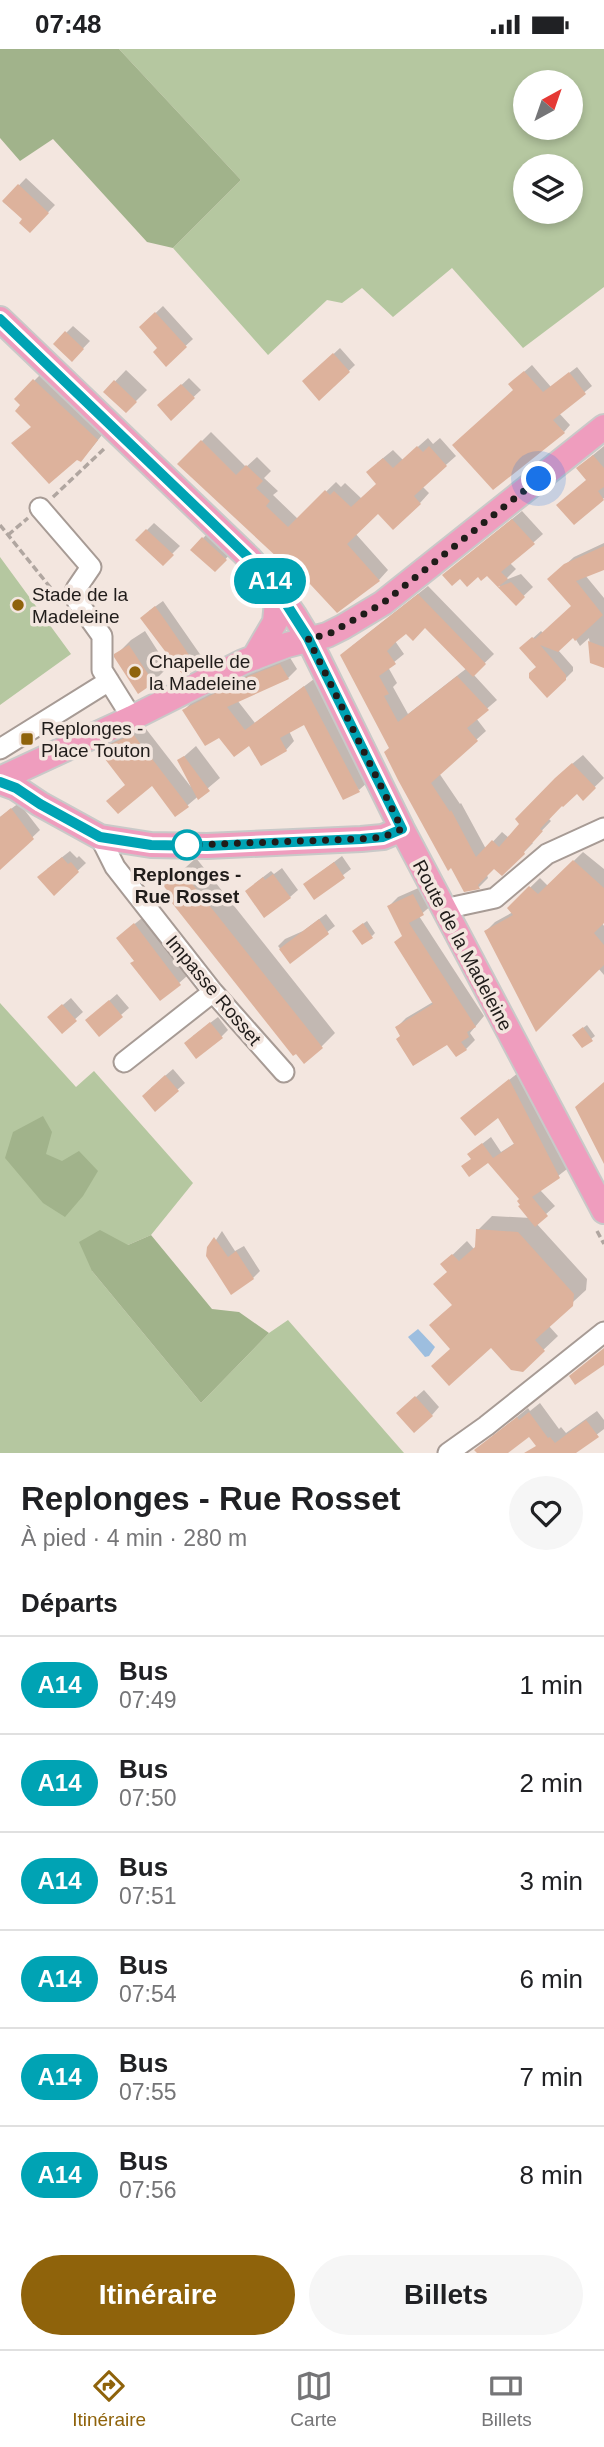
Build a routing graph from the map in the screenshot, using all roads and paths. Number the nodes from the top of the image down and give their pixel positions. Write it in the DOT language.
graph roads {
  1 [pos="0,319"];
  2 [pos="604,427"];
  3 [pos="120,433"];
  4 [pos="40,508"];
  5 [pos="0,525"];
  6 [pos="8,535"];
  7 [pos="278,591"];
  8 [pos="60,599"];
  9 [pos="308,638"];
  10 [pos="254,658"];
  11 [pos="109,681"];
  12 [pos="132,718"];
  13 [pos="0,749"];
  14 [pos="0,781"];
  15 [pos="604,828"];
  16 [pos="402,829"];
  17 [pos="100,837"];
  18 [pos="444,909"];
  19 [pos="213,992"];
  20 [pos="124,1062"];
  21 [pos="284,1072"];
  22 [pos="598,1215"];
  23 [pos="604,1244"];
  24 [pos="604,1332"];
  25 [pos="447,1453"];
  1 -- 3 [label="main road, Route de la Madeleine"];
  2 -- 9 [label="main road"];
  3 -- 4 [label="path"];
  3 -- 7 [label="main road, Route de la Madeleine"];
  4 -- 6 [label="path"];
  4 -- 11 [label="street"];
  5 -- 6 [label="path"];
  6 -- 8 [label="path"];
  7 -- 9 [label="main road, Route de la Madeleine"];
  7 -- 10 [label="main road"];
  9 -- 10 [label="main road"];
  9 -- 16 [label="main road, Route de la Madeleine"];
  10 -- 12 [label="main road"];
  11 -- 12 [label="street"];
  11 -- 13 [label="street"];
  12 -- 14 [label="main road"];
  14 -- 17 [label="main road"];
  15 -- 18 [label="street"];
  16 -- 17 [label="main road"];
  16 -- 18 [label="main road, Route de la Madeleine"];
  17 -- 19 [label="street, Impasse Rosset"];
  18 -- 22 [label="main road, Route de la Madeleine"];
  19 -- 20 [label="street"];
  19 -- 21 [label="street, Impasse Rosset"];
  22 -- 23 [label="path"];
  24 -- 25 [label="street"];
}
